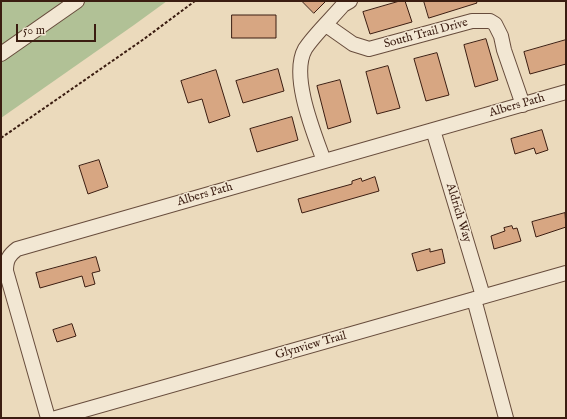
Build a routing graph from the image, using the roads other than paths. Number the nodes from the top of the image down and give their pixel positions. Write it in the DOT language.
graph roads {
  1 [pos="77,1"];
  2 [pos="350,1"];
  3 [pos="326,25"];
  4 [pos="1,54"];
  5 [pos="566,92"];
  6 [pos="523,105"];
  7 [pos="433,130"];
  8 [pos="324,161"];
  9 [pos="566,274"];
  10 [pos="479,298"];
  11 [pos="48,418"];
  12 [pos="56,418"];
  13 [pos="506,418"];
  1 -- 4 [label="street"];
  2 -- 3 [label="street"];
  3 -- 6 [label="street, South Trail Drive"];
  3 -- 8 [label="street"];
  5 -- 6 [label="street, Albers Path"];
  6 -- 7 [label="street, Albers Path"];
  7 -- 8 [label="street, Albers Path"];
  7 -- 10 [label="street, Aldrich Way"];
  8 -- 11 [label="street, Albers Path"];
  9 -- 10 [label="street, Glynview Trail"];
  10 -- 12 [label="street, Glynview Trail"];
  10 -- 13 [label="street, Aldrich Way"];
}
